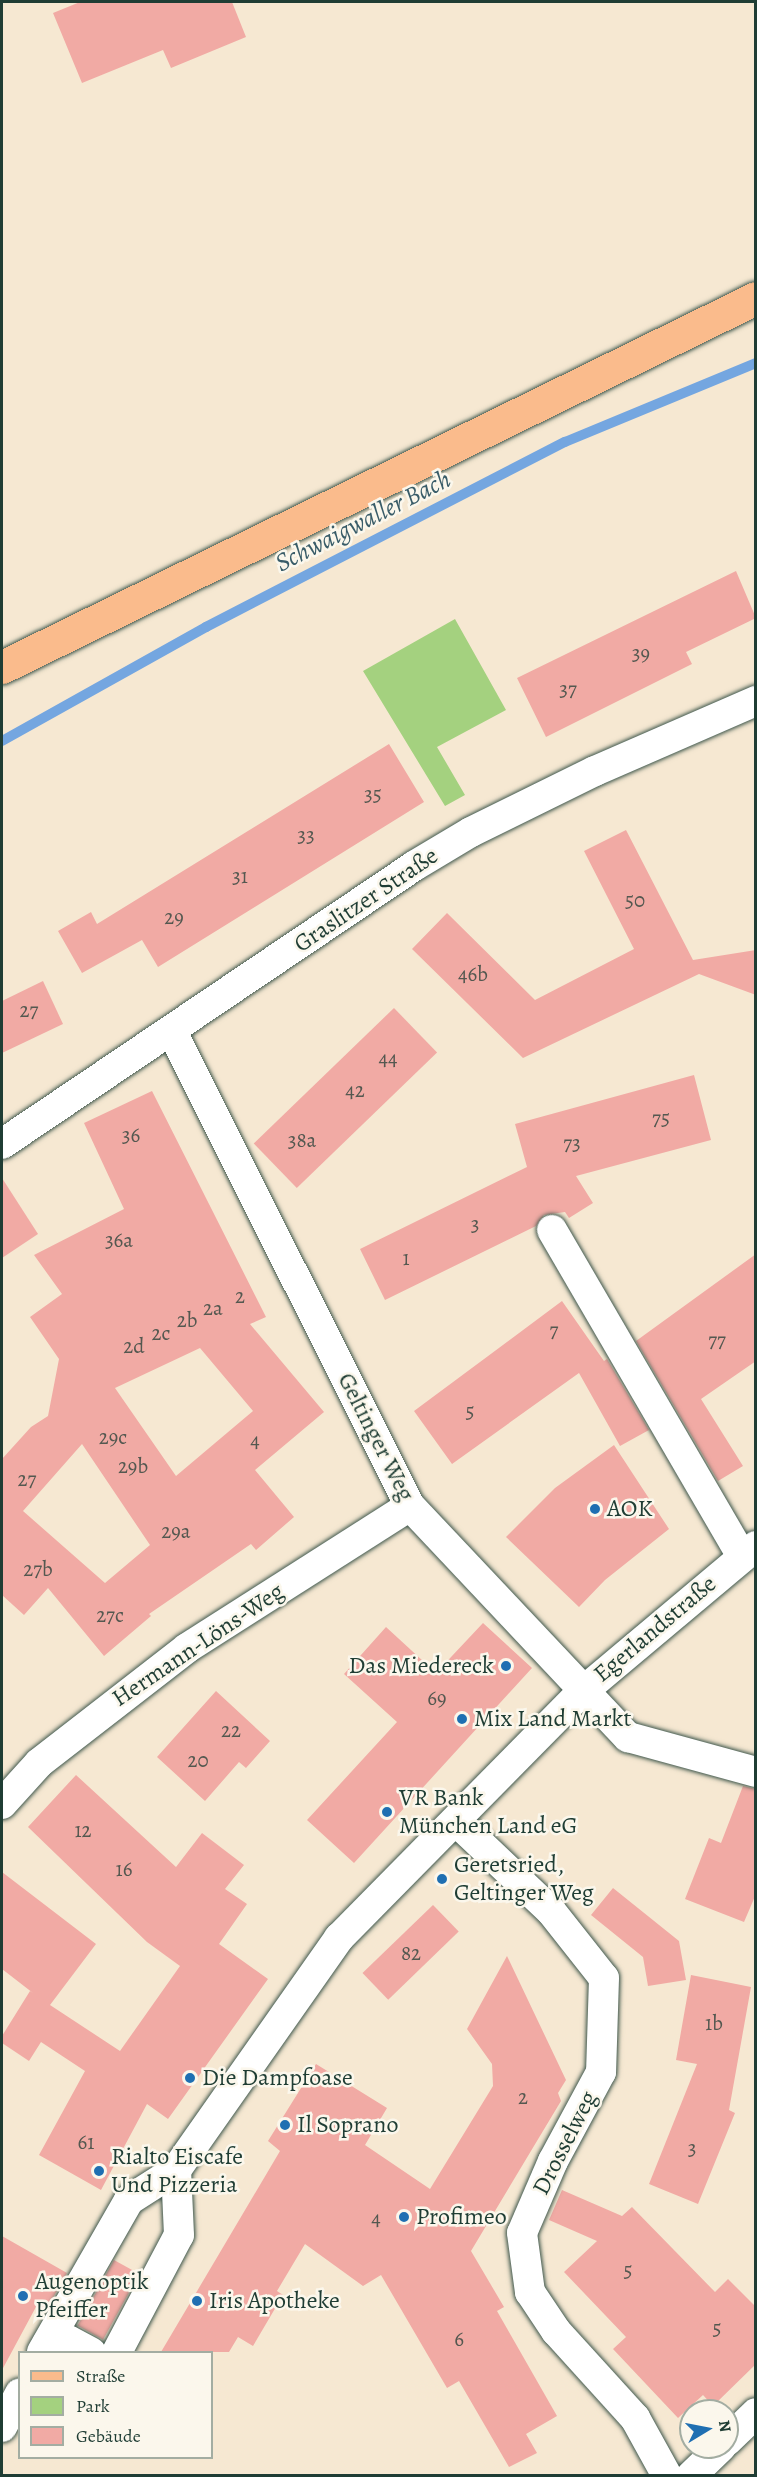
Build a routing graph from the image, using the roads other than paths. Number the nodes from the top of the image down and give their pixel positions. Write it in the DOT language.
graph roads {
  1 [pos="756,298"];
  2 [pos="2,667"];
  3 [pos="756,701"];
  4 [pos="172,1032"];
  5 [pos="2,1144"];
  6 [pos="552,1230"];
  7 [pos="410,1506"];
  8 [pos="749,1551"];
  9 [pos="582,1692"];
  10 [pos="756,1772"];
  11 [pos="2,1804"];
  12 [pos="456,1821"];
  13 [pos="176,2170"];
  14 [pos="45,2348"];
  15 [pos="89,2351"];
  16 [pos="118,2351"];
  17 [pos="756,2413"];
  18 [pos="739,2429"];
  19 [pos="708,2459"];
  20 [pos="667,2475"];
  21 [pos="691,2475"];
  1 -- 2 [label="main road"];
  3 -- 4 [label="street, Graslitzer Straße"];
  4 -- 5 [label="street, Graslitzer Straße"];
  4 -- 7 [label="street, Geltinger Weg"];
  6 -- 8 [label="street, Egerlandstraße"];
  7 -- 9 [label="street, Geltinger Weg"];
  7 -- 11 [label="street, Hermann-Löns-Weg"];
  8 -- 9 [label="street, Egerlandstraße"];
  9 -- 10 [label="street, Geltinger Weg"];
  9 -- 12 [label="street, Egerlandstraße"];
  12 -- 13 [label="street, Egerlandstraße"];
  12 -- 20 [label="street, Drosselweg"];
  13 -- 14 [label="street, Egerlandstraße"];
  13 -- 16 [label="street"];
  14 -- 15 [label="street, Egerlandstraße"];
  17 -- 18 [label="street"];
  19 -- 21 [label="street"];
}
